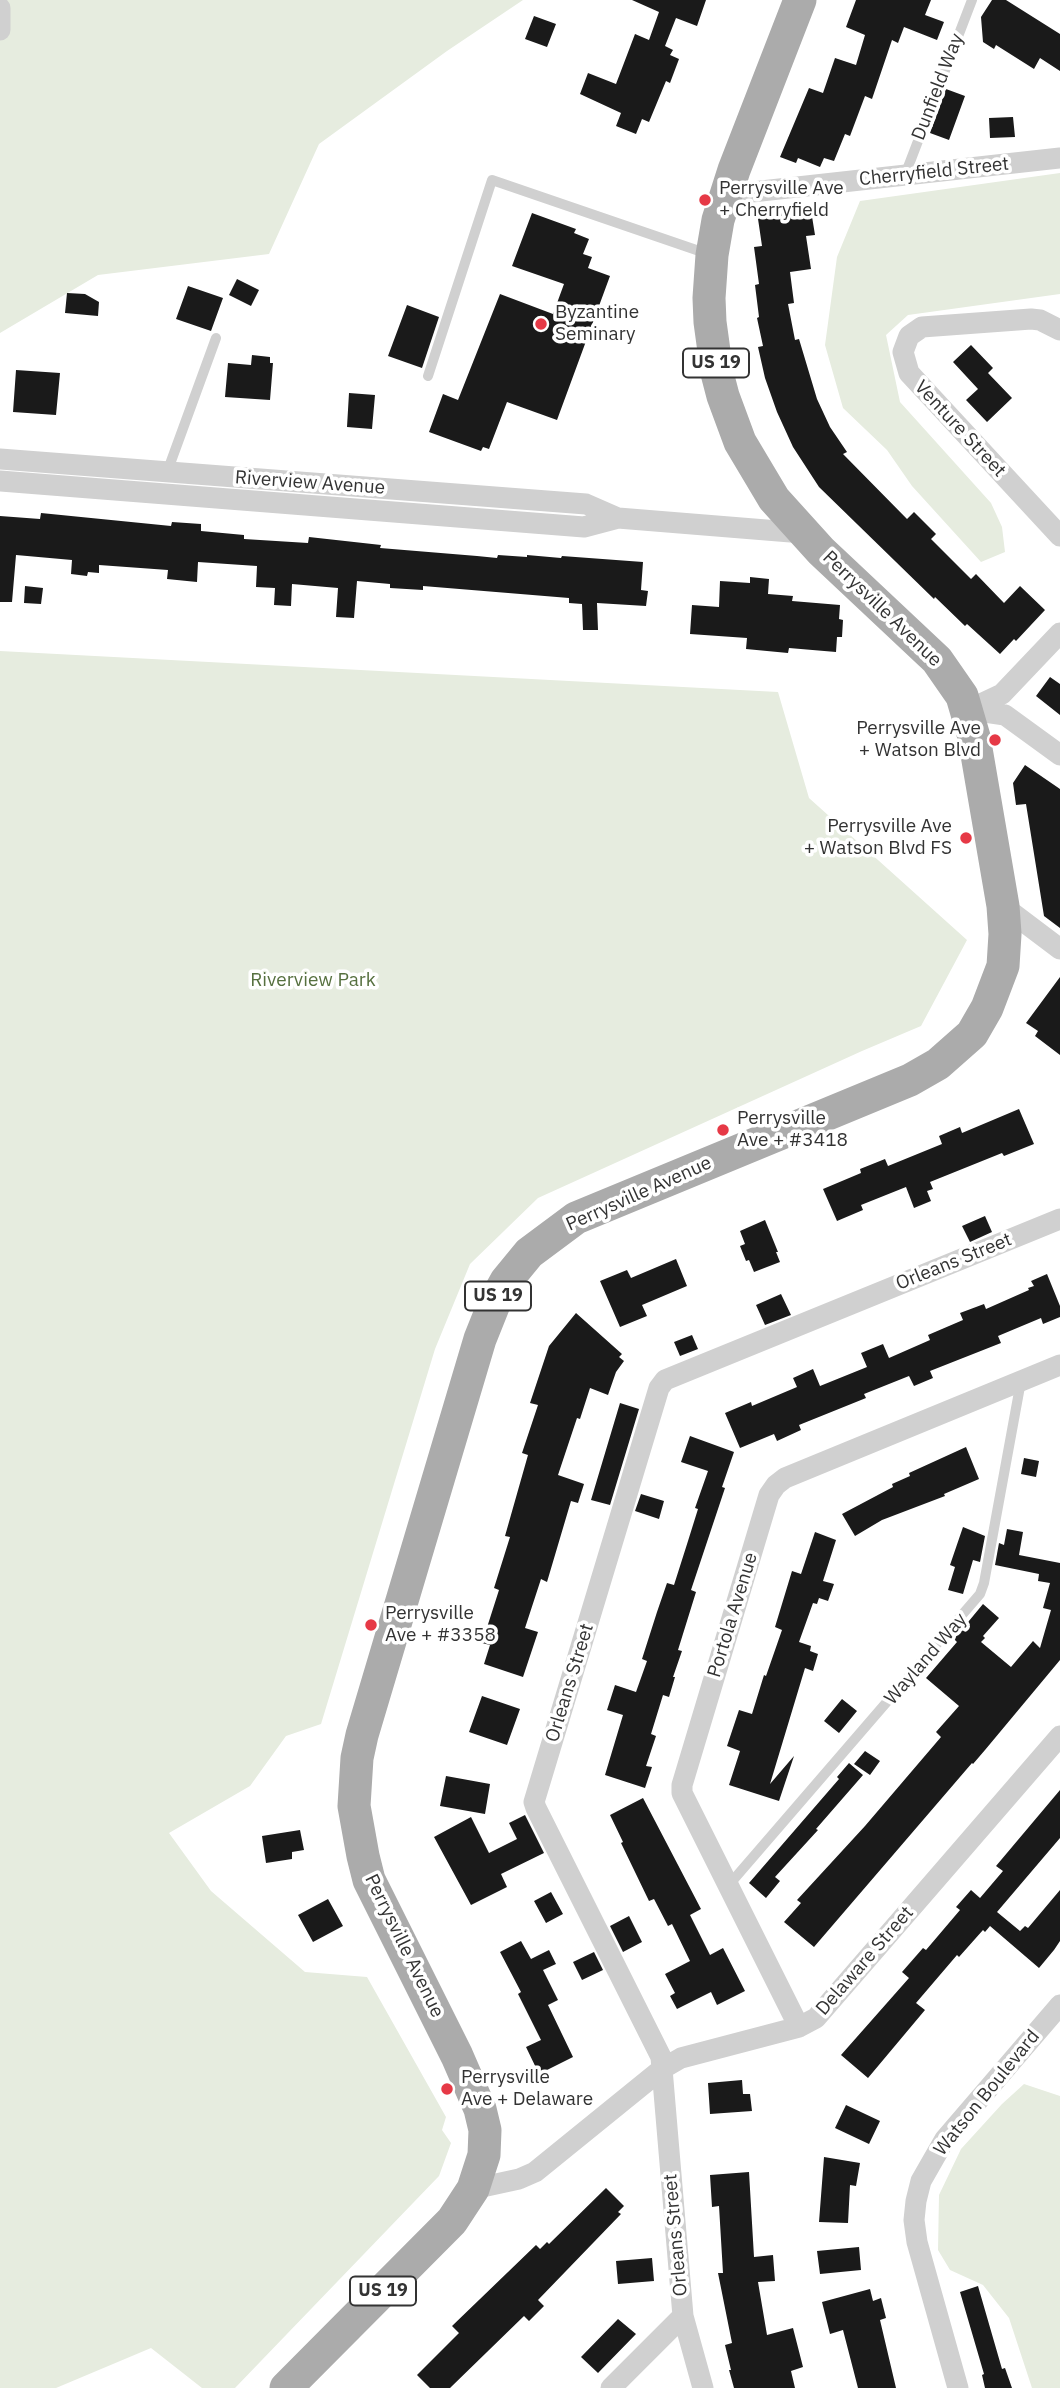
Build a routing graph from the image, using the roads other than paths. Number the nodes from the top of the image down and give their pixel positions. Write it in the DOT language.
graph roads {
  1 [pos="800,0"];
  2 [pos="972,0"];
  3 [pos="0,8"];
  4 [pos="0,30"];
  5 [pos="1060,158"];
  6 [pos="905,175"];
  7 [pos="725,195"];
  8 [pos="712,255"];
  9 [pos="1060,330"];
  10 [pos="216,338"];
  11 [pos="428,376"];
  12 [pos="0,460"];
  13 [pos="167,472"];
  14 [pos="0,481"];
  15 [pos="160,494"];
  16 [pos="618,518"];
  17 [pos="803,533"];
  18 [pos="1060,536"];
  19 [pos="1060,633"];
  20 [pos="968,710"];
  21 [pos="1060,755"];
  22 [pos="1003,906"];
  23 [pos="1060,949"];
  24 [pos="1060,1219"];
  25 [pos="1060,1365"];
  26 [pos="1021,1381"];
  27 [pos="1060,1736"];
  28 [pos="728,1886"];
  29 [pos="1060,2005"];
  30 [pos="799,2027"];
  31 [pos="662,2069"];
  32 [pos="473,2189"];
  33 [pos="683,2316"];
  34 [pos="286,2388"];
  35 [pos="611,2388"];
  36 [pos="703,2388"];
  37 [pos="958,2388"];
  1 -- 7 [label="main road, Perrysville Avenue / US 19"];
  2 -- 6 [label="lane, Dunfield Way"];
  3 -- 4 [label="street"];
  5 -- 6 [label="street, Cherryfield Street"];
  6 -- 7 [label="street, Cherryfield Street"];
  7 -- 8 [label="main road, Perrysville Avenue / US 19"];
  8 -- 11 [label="lane"];
  8 -- 17 [label="main road, Perrysville Avenue / US 19"];
  9 -- 18 [label="street, Venture Street"];
  10 -- 13 [label="lane"];
  12 -- 13 [label="street, Riverview Avenue"];
  13 -- 15 [label="lane"];
  13 -- 16 [label="street, Riverview Avenue"];
  14 -- 15 [label="street, Riverview Avenue"];
  15 -- 16 [label="street, Riverview Avenue"];
  16 -- 17 [label="street, Riverview Avenue"];
  17 -- 20 [label="main road, Perrysville Avenue / US 19"];
  19 -- 20 [label="street"];
  20 -- 21 [label="street"];
  20 -- 22 [label="main road, Perrysville Avenue / US 19"];
  22 -- 23 [label="street"];
  22 -- 32 [label="main road, Perrysville Avenue / US 19"];
  24 -- 31 [label="street, Orleans Street"];
  25 -- 26 [label="street, Portola Avenue"];
  26 -- 28 [label="lane, Wayland Way"];
  26 -- 28 [label="street, Portola Avenue"];
  27 -- 30 [label="street, Delaware Street"];
  28 -- 30 [label="street, Portola Avenue"];
  29 -- 37 [label="street, Watson Boulevard"];
  30 -- 31 [label="street, Delaware Street"];
  31 -- 32 [label="street, Delaware Street"];
  31 -- 33 [label="street, Orleans Street"];
  32 -- 34 [label="main road, Perrysville Avenue / US 19"];
  33 -- 35 [label="street"];
  33 -- 36 [label="street, Orleans Street"];
}
